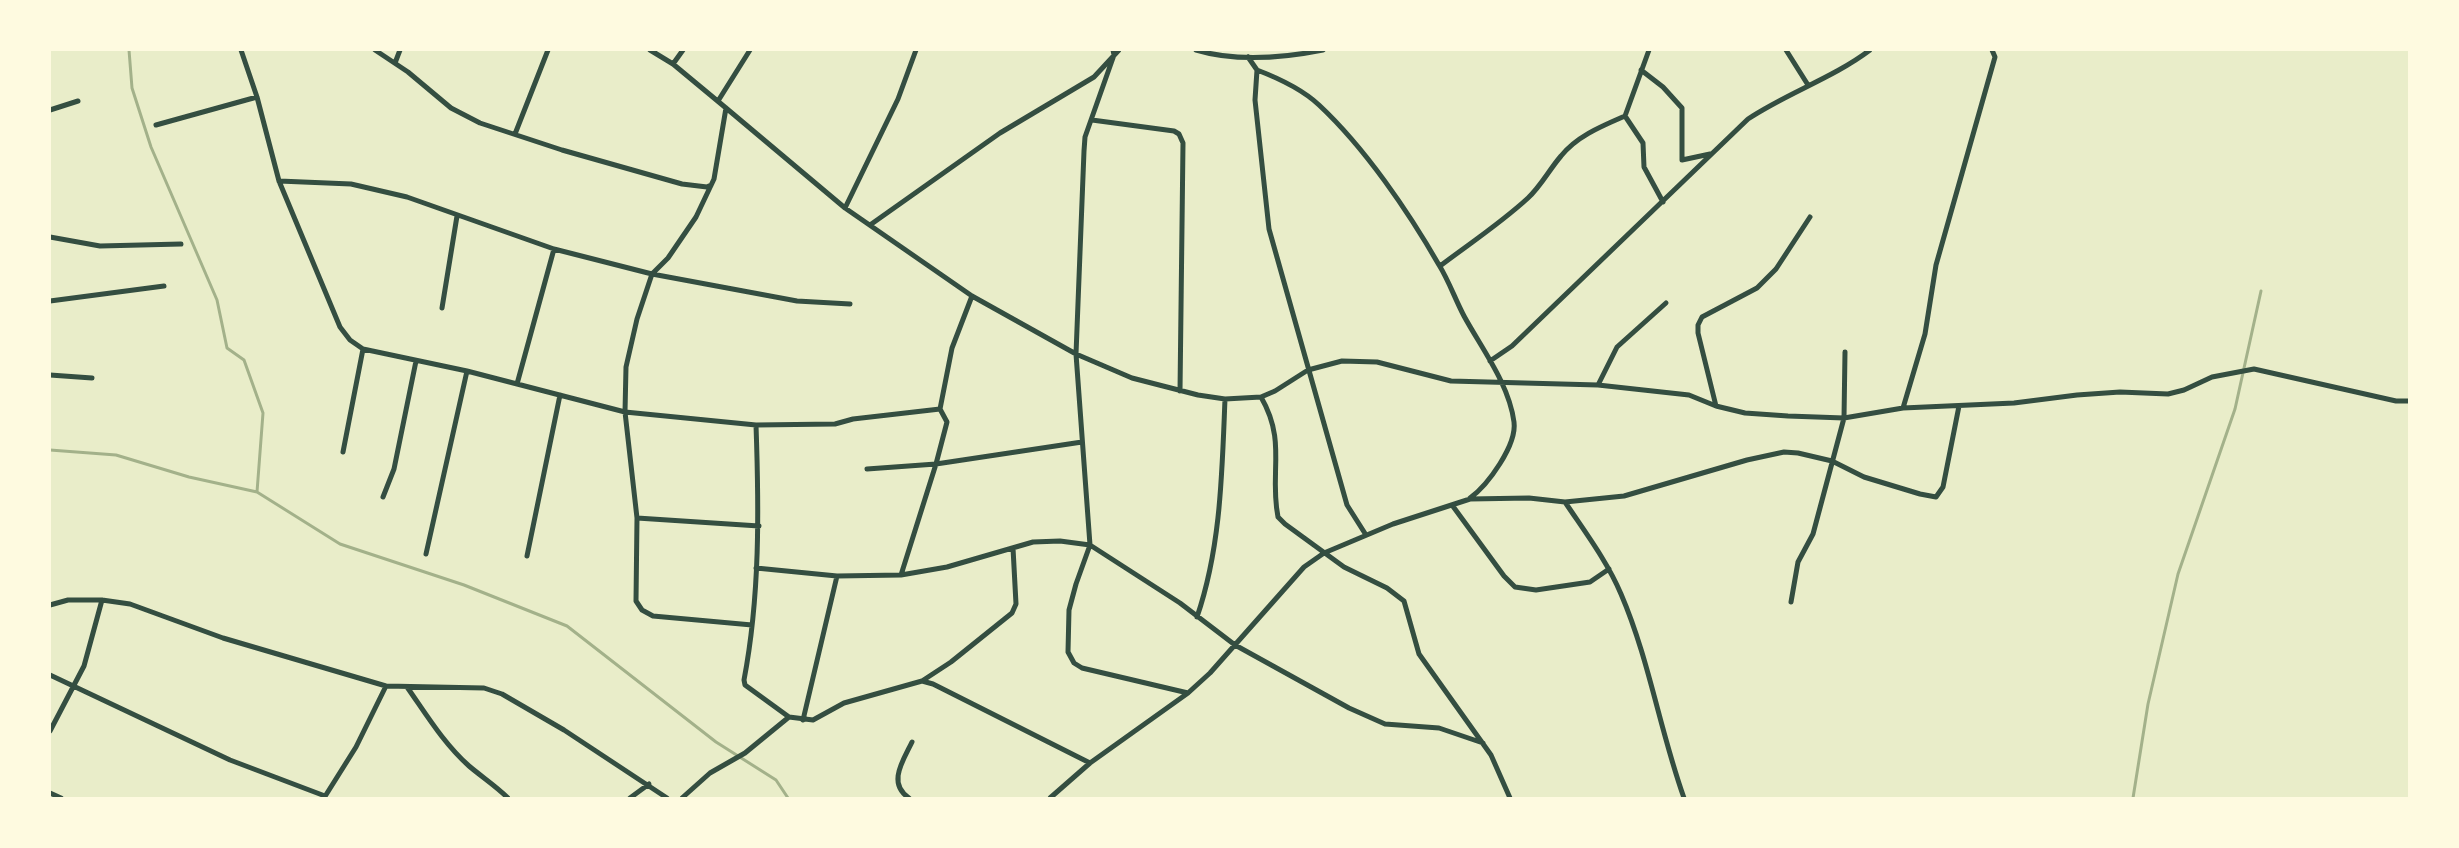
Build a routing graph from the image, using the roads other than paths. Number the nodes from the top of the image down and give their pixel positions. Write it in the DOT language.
graph roads {
  1 [pos="241,50"];
  2 [pos="375,50"];
  3 [pos="400,50"];
  4 [pos="548,50"];
  5 [pos="650,50"];
  6 [pos="683,50"];
  7 [pos="750,50"];
  8 [pos="916,50"];
  9 [pos="1119,50"];
  10 [pos="1196,50"];
  11 [pos="1323,50"];
  12 [pos="1649,50"];
  13 [pos="1786,50"];
  14 [pos="1870,50"];
  15 [pos="1992,50"];
  16 [pos="1114,52"];
  17 [pos="1248,57"];
  18 [pos="395,63"];
  19 [pos="673,64"];
  20 [pos="1257,70"];
  21 [pos="1641,70"];
  22 [pos="1808,85"];
  23 [pos="257,97"];
  24 [pos="78,101"];
  25 [pos="718,101"];
  26 [pos="726,108"];
  27 [pos="50,110"];
  28 [pos="1625,116"];
  29 [pos="1092,120"];
  30 [pos="156,125"];
  31 [pos="515,134"];
  32 [pos="1712,154"];
  33 [pos="279,180"];
  34 [pos="711,184"];
  35 [pos="1663,202"];
  36 [pos="845,208"];
  37 [pos="457,216"];
  38 [pos="1810,217"];
  39 [pos="870,226"];
  40 [pos="50,237"];
  41 [pos="181,244"];
  42 [pos="554,249"];
  43 [pos="1440,266"];
  44 [pos="652,274"];
  45 [pos="164,286"];
  46 [pos="972,296"];
  47 [pos="50,301"];
  48 [pos="1666,303"];
  49 [pos="850,304"];
  50 [pos="442,308"];
  51 [pos="363,349"];
  52 [pos="1845,352"];
  53 [pos="1076,354"];
  54 [pos="416,361"];
  55 [pos="1490,361"];
  56 [pos="1308,370"];
  57 [pos="468,371"];
  58 [pos="50,375"];
  59 [pos="92,378"];
  60 [pos="1501,382"];
  61 [pos="517,384"];
  62 [pos="1598,385"];
  63 [pos="1180,391"];
  64 [pos="560,395"];
  65 [pos="1261,397"];
  66 [pos="1225,399"];
  67 [pos="2409,401"];
  68 [pos="1716,406"];
  69 [pos="1959,406"];
  70 [pos="1903,408"];
  71 [pos="940,409"];
  72 [pos="625,412"];
  73 [pos="1844,418"];
  74 [pos="756,424"];
  75 [pos="1082,442"];
  76 [pos="343,452"];
  77 [pos="1832,461"];
  78 [pos="936,464"];
  79 [pos="867,469"];
  80 [pos="383,496"];
  81 [pos="1470,499"];
  82 [pos="1565,502"];
  83 [pos="1452,504"];
  84 [pos="637,518"];
  85 [pos="759,526"];
  86 [pos="1366,535"];
  87 [pos="1090,545"];
  88 [pos="1014,548"];
  89 [pos="1324,553"];
  90 [pos="426,554"];
  91 [pos="527,556"];
  92 [pos="756,568"];
  93 [pos="1609,569"];
  94 [pos="901,575"];
  95 [pos="837,576"];
  96 [pos="102,600"];
  97 [pos="1792,602"];
  98 [pos="50,605"];
  99 [pos="1197,617"];
  100 [pos="752,625"];
  101 [pos="1235,644"];
  102 [pos="50,675"];
  103 [pos="922,681"];
  104 [pos="73,686"];
  105 [pos="386,686"];
  106 [pos="407,687"];
  107 [pos="1188,693"];
  108 [pos="789,716"];
  109 [pos="803,720"];
  110 [pos="50,731"];
  111 [pos="912,742"];
  112 [pos="1483,743"];
  113 [pos="1090,763"];
  114 [pos="648,784"];
  115 [pos="50,793"];
  116 [pos="324,797"];
  117 [pos="61,798"];
  118 [pos="508,798"];
  119 [pos="630,798"];
  120 [pos="667,798"];
  121 [pos="682,798"];
  122 [pos="909,798"];
  123 [pos="1050,798"];
  124 [pos="1510,798"];
  125 [pos="1684,798"];
  1 -- 23 [label="street"];
  2 -- 18 [label="street"];
  3 -- 18 [label="street"];
  4 -- 31 [label="street"];
  5 -- 19 [label="street"];
  6 -- 19 [label="street"];
  7 -- 25 [label="street"];
  8 -- 36 [label="street"];
  9 -- 16 [label="street"];
  10 -- 17 [label="street"];
  11 -- 17 [label="street"];
  12 -- 21 [label="street"];
  13 -- 22 [label="street"];
  14 -- 22 [label="street"];
  15 -- 70 [label="street"];
  16 -- 29 [label="street"];
  16 -- 39 [label="street"];
  17 -- 20 [label="street"];
  18 -- 31 [label="street"];
  19 -- 25 [label="street"];
  20 -- 43 [label="street"];
  20 -- 56 [label="street"];
  21 -- 28 [label="street"];
  21 -- 32 [label="street"];
  22 -- 32 [label="street"];
  23 -- 30 [label="street"];
  23 -- 33 [label="street"];
  24 -- 27 [label="street"];
  25 -- 26 [label="street"];
  26 -- 34 [label="street"];
  26 -- 36 [label="street"];
  28 -- 35 [label="street"];
  28 -- 43 [label="street"];
  29 -- 53 [label="street"];
  29 -- 63 [label="street"];
  31 -- 34 [label="street"];
  32 -- 35 [label="street"];
  33 -- 37 [label="street"];
  33 -- 51 [label="street"];
  34 -- 44 [label="street"];
  35 -- 55 [label="street"];
  36 -- 39 [label="street"];
  37 -- 42 [label="street"];
  37 -- 50 [label="street"];
  38 -- 68 [label="street"];
  39 -- 46 [label="street"];
  40 -- 41 [label="street"];
  42 -- 44 [label="street"];
  42 -- 61 [label="street"];
  43 -- 55 [label="street"];
  44 -- 49 [label="street"];
  44 -- 72 [label="street"];
  45 -- 47 [label="street"];
  46 -- 53 [label="street"];
  46 -- 71 [label="street"];
  48 -- 62 [label="street"];
  51 -- 54 [label="street"];
  51 -- 76 [label="street"];
  52 -- 73 [label="street"];
  53 -- 63 [label="street"];
  53 -- 75 [label="street"];
  54 -- 57 [label="street"];
  54 -- 80 [label="street"];
  55 -- 60 [label="street"];
  56 -- 60 [label="street"];
  56 -- 65 [label="street"];
  56 -- 86 [label="street"];
  57 -- 61 [label="street"];
  57 -- 90 [label="street"];
  58 -- 59 [label="street"];
  60 -- 62 [label="street"];
  60 -- 81 [label="street"];
  61 -- 64 [label="street"];
  62 -- 68 [label="street"];
  63 -- 66 [label="street"];
  64 -- 72 [label="street"];
  64 -- 91 [label="street"];
  65 -- 66 [label="street"];
  65 -- 89 [label="street"];
  66 -- 99 [label="street"];
  67 -- 69 [label="street"];
  68 -- 73 [label="street"];
  69 -- 70 [label="street"];
  69 -- 77 [label="street"];
  70 -- 73 [label="street"];
  71 -- 74 [label="street"];
  71 -- 78 [label="street"];
  72 -- 74 [label="street"];
  72 -- 84 [label="street"];
  73 -- 77 [label="street"];
  74 -- 85 [label="street"];
  75 -- 78 [label="street"];
  75 -- 87 [label="street"];
  77 -- 82 [label="street"];
  77 -- 97 [label="street"];
  78 -- 79 [label="street"];
  78 -- 94 [label="street"];
  81 -- 82 [label="street"];
  81 -- 83 [label="street"];
  82 -- 93 [label="street"];
  83 -- 86 [label="street"];
  83 -- 93 [label="street"];
  84 -- 85 [label="street"];
  84 -- 100 [label="street"];
  85 -- 92 [label="street"];
  86 -- 89 [label="street"];
  87 -- 88 [label="street"];
  87 -- 99 [label="street"];
  87 -- 107 [label="street"];
  88 -- 94 [label="street"];
  88 -- 103 [label="street"];
  89 -- 101 [label="street"];
  89 -- 112 [label="street"];
  92 -- 95 [label="street"];
  92 -- 100 [label="street"];
  93 -- 125 [label="street"];
  94 -- 95 [label="street"];
  95 -- 109 [label="street"];
  96 -- 98 [label="street"];
  96 -- 104 [label="street"];
  96 -- 105 [label="street"];
  99 -- 101 [label="street"];
  100 -- 108 [label="street"];
  101 -- 107 [label="street"];
  101 -- 112 [label="street"];
  102 -- 104 [label="street"];
  103 -- 109 [label="street"];
  103 -- 113 [label="street"];
  104 -- 110 [label="street"];
  104 -- 116 [label="street"];
  105 -- 106 [label="street"];
  105 -- 116 [label="street"];
  106 -- 114 [label="street"];
  106 -- 118 [label="street"];
  107 -- 113 [label="street"];
  108 -- 109 [label="street"];
  108 -- 121 [label="street"];
  111 -- 122 [label="street"];
  112 -- 124 [label="street"];
  113 -- 123 [label="street"];
  114 -- 119 [label="street"];
  114 -- 120 [label="street"];
  115 -- 117 [label="street"];
}
